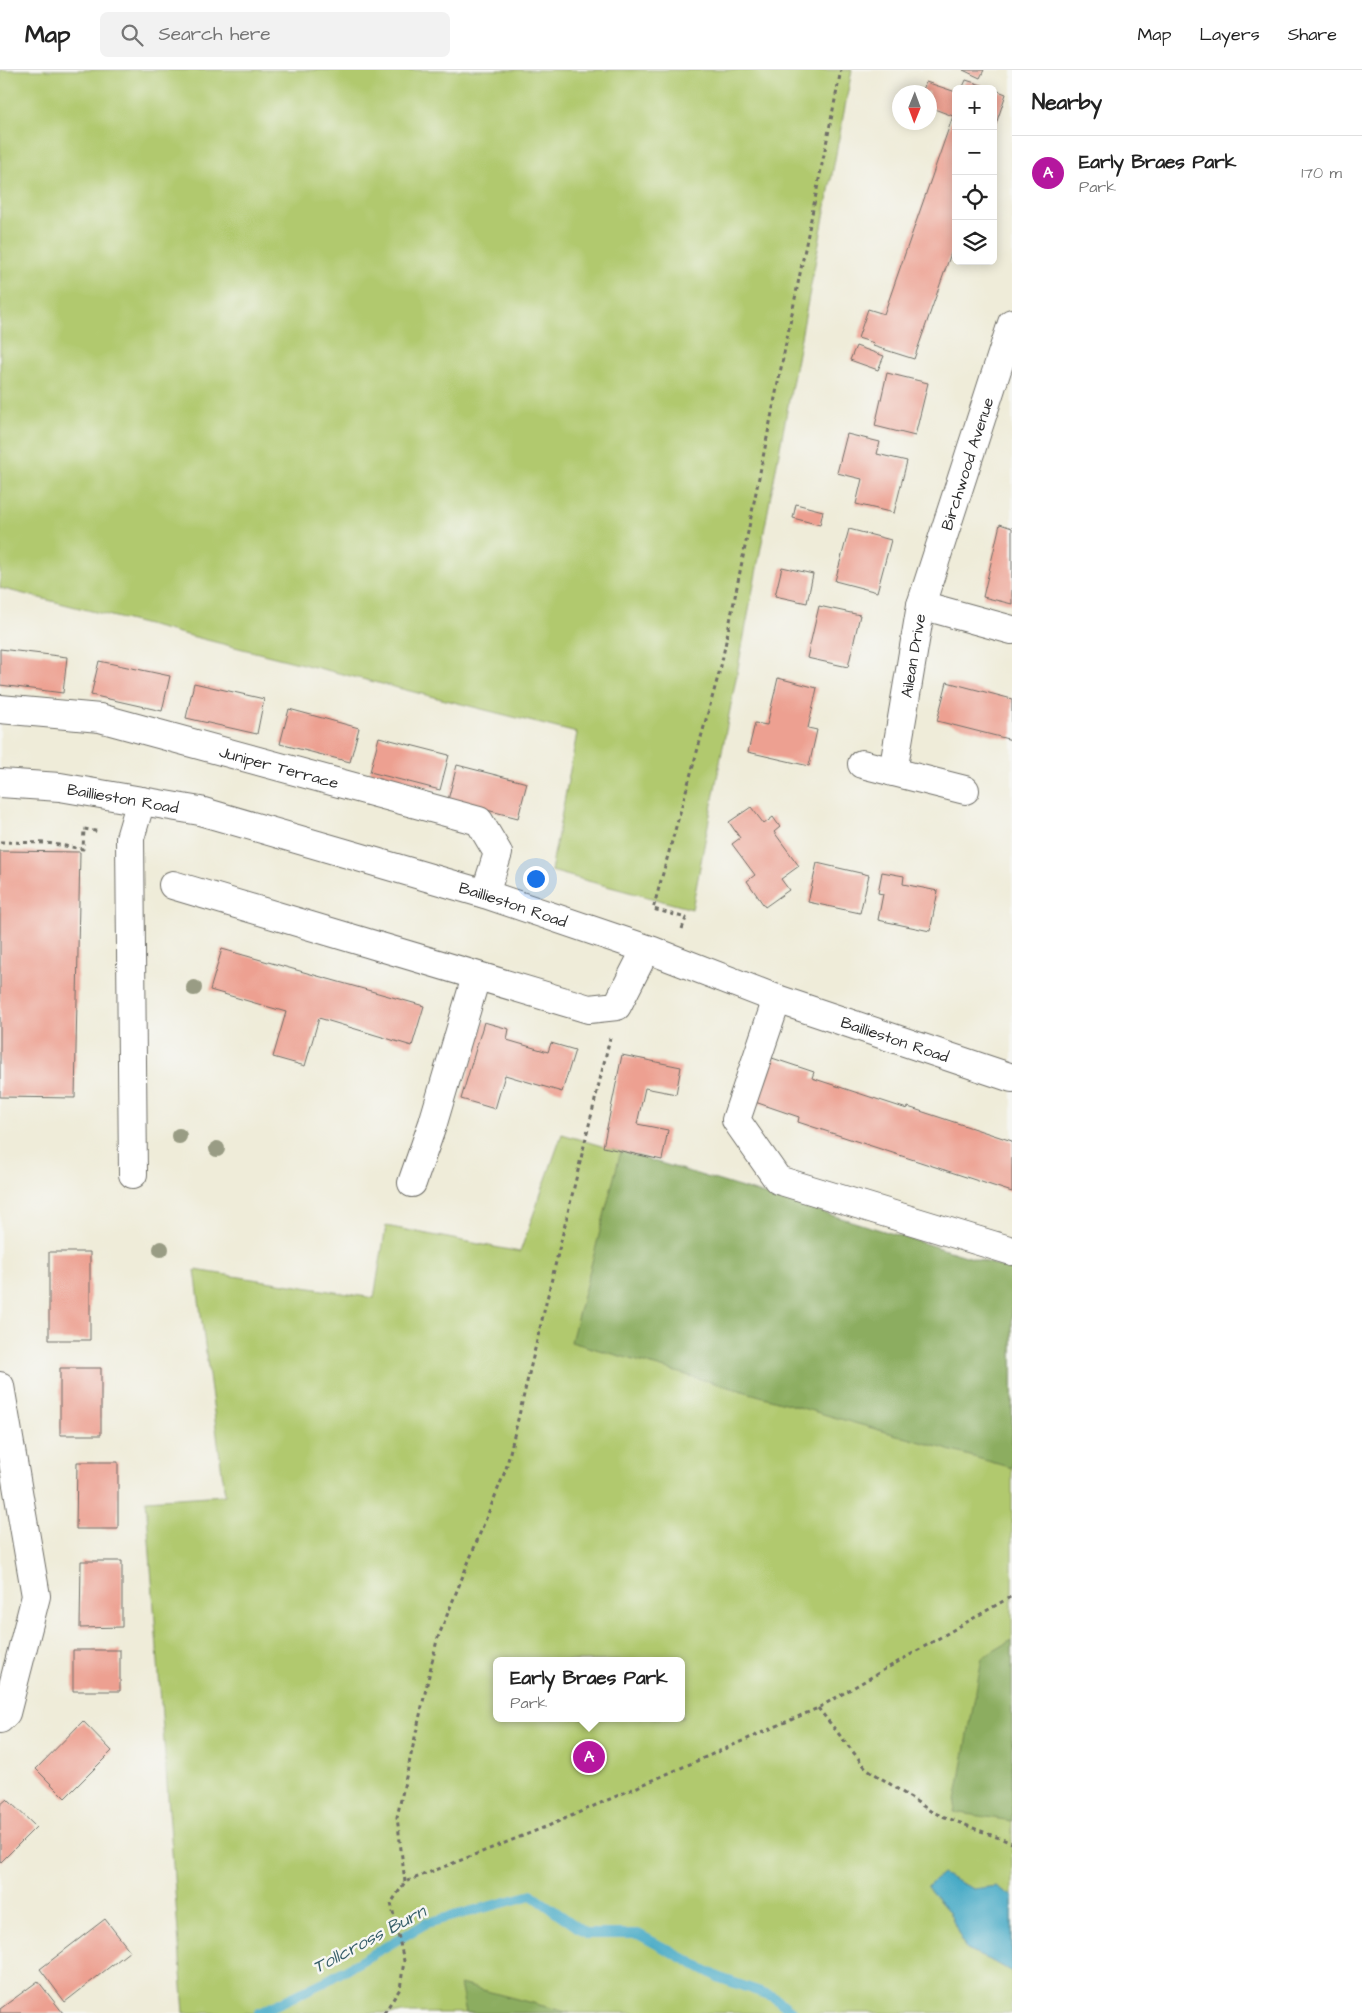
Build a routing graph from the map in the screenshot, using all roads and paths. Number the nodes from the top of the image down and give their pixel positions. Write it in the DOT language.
graph roads {
  1 [pos="841,70"];
  2 [pos="1012,323"];
  3 [pos="921,605"];
  4 [pos="1012,630"];
  5 [pos="0,709"];
  6 [pos="862,764"];
  7 [pos="893,772"];
  8 [pos="0,783"];
  9 [pos="965,790"];
  10 [pos="141,801"];
  11 [pos="130,838"];
  12 [pos="0,842"];
  13 [pos="173,885"];
  14 [pos="485,894"];
  15 [pos="646,948"];
  16 [pos="672,958"];
  17 [pos="476,977"];
  18 [pos="776,999"];
  19 [pos="617,1006"];
  20 [pos="1012,1078"];
  21 [pos="133,1174"];
  22 [pos="412,1183"];
  23 [pos="1012,1251"];
  24 [pos="0,1386"];
  25 [pos="1012,1596"];
  26 [pos="818,1708"];
  27 [pos="0,1719"];
  28 [pos="1012,1843"];
  29 [pos="405,1882"];
  30 [pos="384,2013"];
  1 -- 16 [label="path"];
  2 -- 3 [label="street, Birchwood Avenue"];
  3 -- 4 [label="street, Ailean Drive"];
  3 -- 7 [label="street, Ailean Drive"];
  5 -- 14 [label="street, Juniper Terrace"];
  6 -- 7 [label="street"];
  7 -- 9 [label="street"];
  8 -- 10 [label="street, Baillieston Road"];
  10 -- 11 [label="street"];
  10 -- 14 [label="street, Baillieston Road"];
  11 -- 12 [label="path"];
  11 -- 21 [label="street"];
  13 -- 17 [label="street"];
  14 -- 15 [label="street, Baillieston Road"];
  15 -- 16 [label="street, Baillieston Road"];
  15 -- 19 [label="street"];
  16 -- 18 [label="street, Baillieston Road"];
  17 -- 19 [label="street"];
  17 -- 22 [label="street"];
  18 -- 20 [label="street, Baillieston Road"];
  18 -- 23 [label="street"];
  19 -- 29 [label="path"];
  24 -- 27 [label="street"];
  25 -- 26 [label="path"];
  26 -- 28 [label="path"];
  26 -- 29 [label="path"];
  29 -- 30 [label="path"];
}
